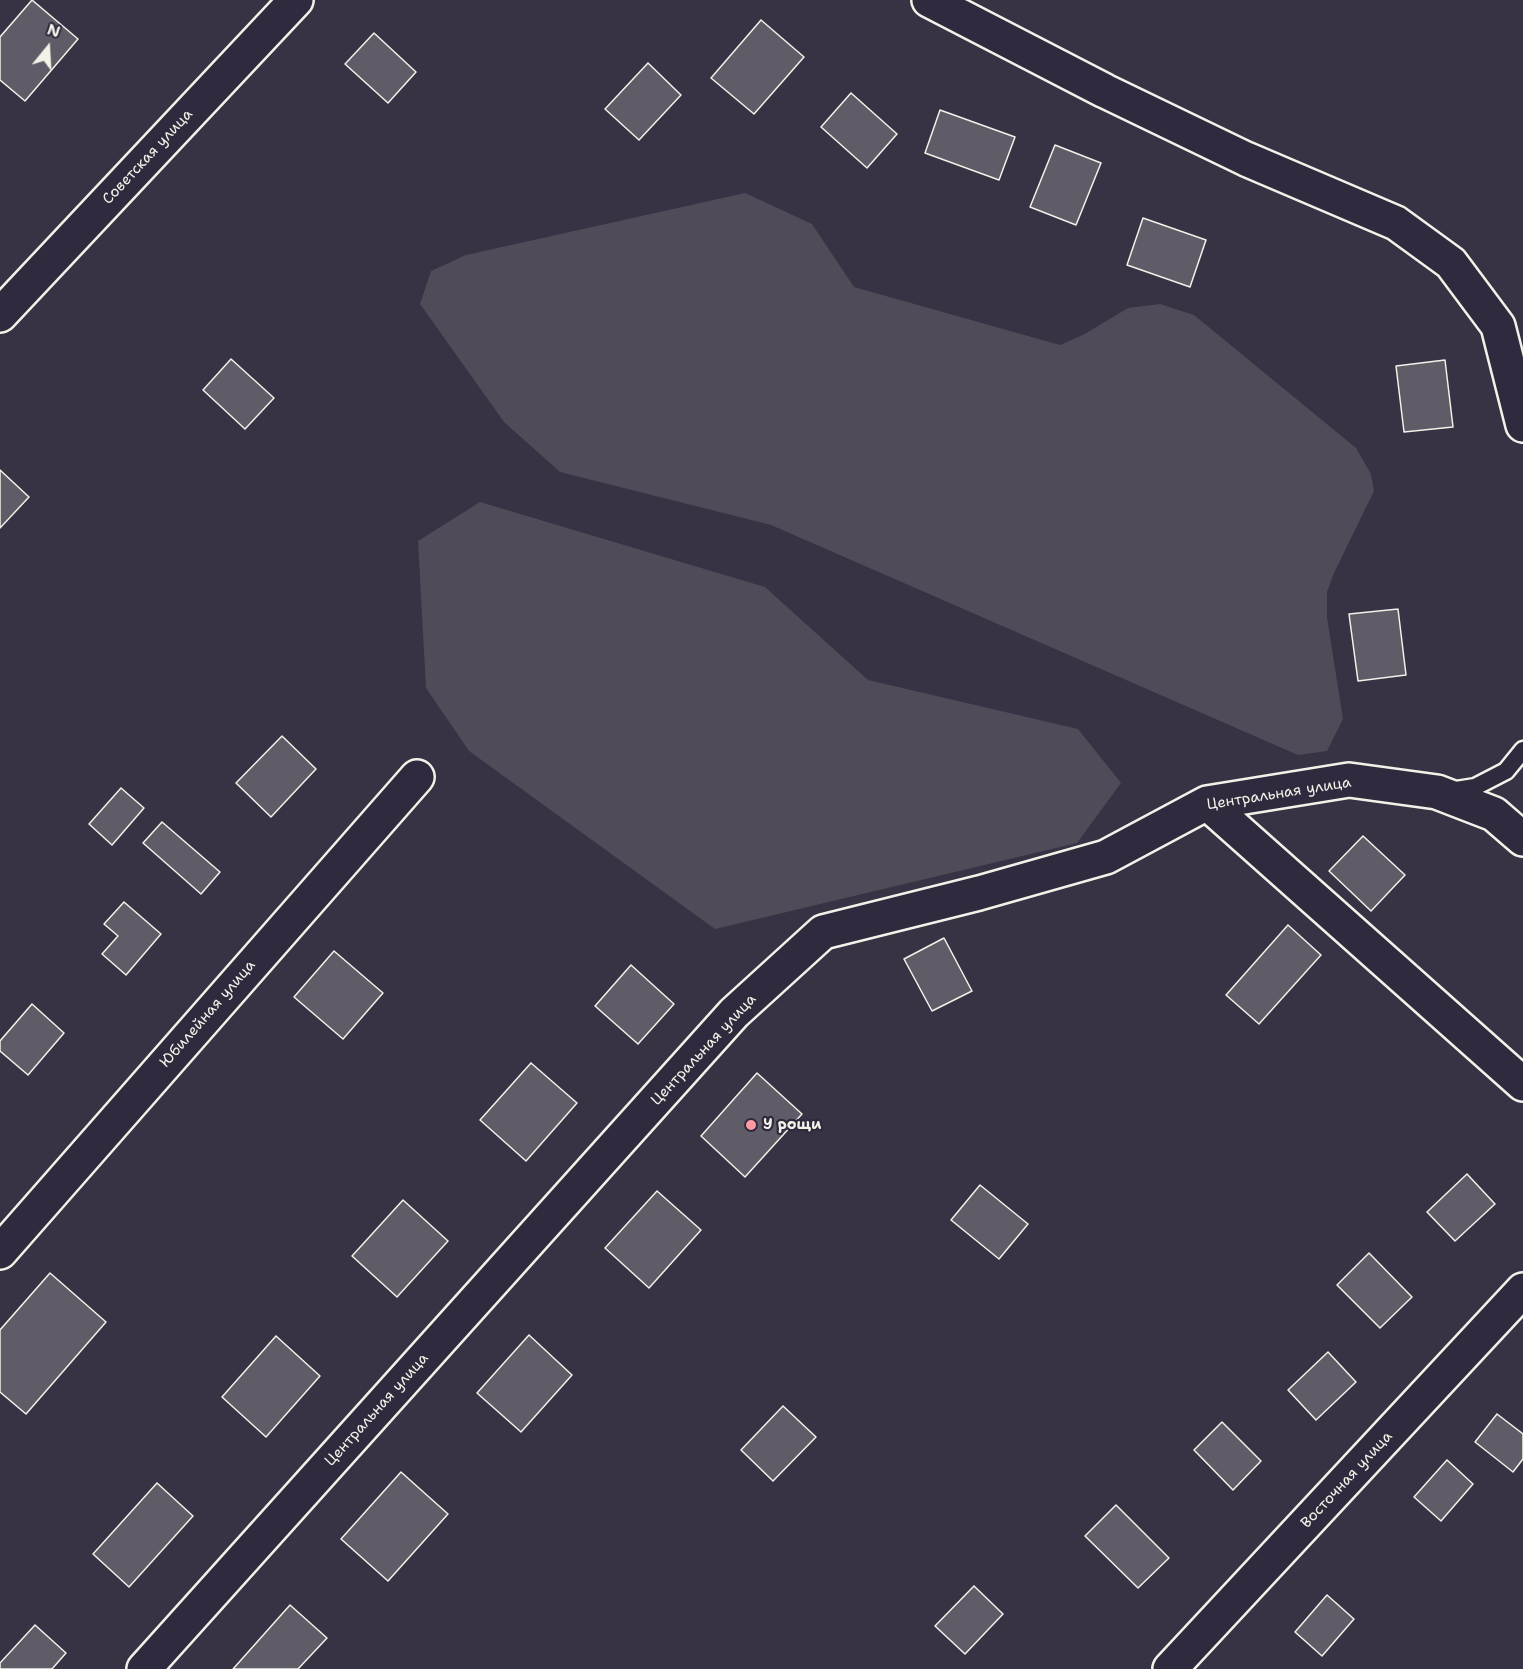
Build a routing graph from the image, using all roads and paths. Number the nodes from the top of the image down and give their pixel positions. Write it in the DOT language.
graph roads {
  1 [pos="296,0"];
  2 [pos="928,0"];
  3 [pos="0,315"];
  4 [pos="1523,425"];
  5 [pos="1523,750"];
  6 [pos="417,777"];
  7 [pos="1437,792"];
  8 [pos="1207,803"];
  9 [pos="1523,838"];
  10 [pos="1523,1084"];
  11 [pos="0,1252"];
  12 [pos="1523,1290"];
  13 [pos="144,1669"];
  14 [pos="1170,1669"];
  1 -- 3 [label="street, Советская улица"];
  2 -- 4 [label="street"];
  5 -- 7 [label="lane"];
  6 -- 11 [label="street, Юбилейная улица"];
  7 -- 8 [label="street, Центральная улица"];
  7 -- 9 [label="street, Центральная улица"];
  8 -- 10 [label="street"];
  8 -- 13 [label="street, Центральная улица"];
  12 -- 14 [label="street, Восточная улица"];
}
